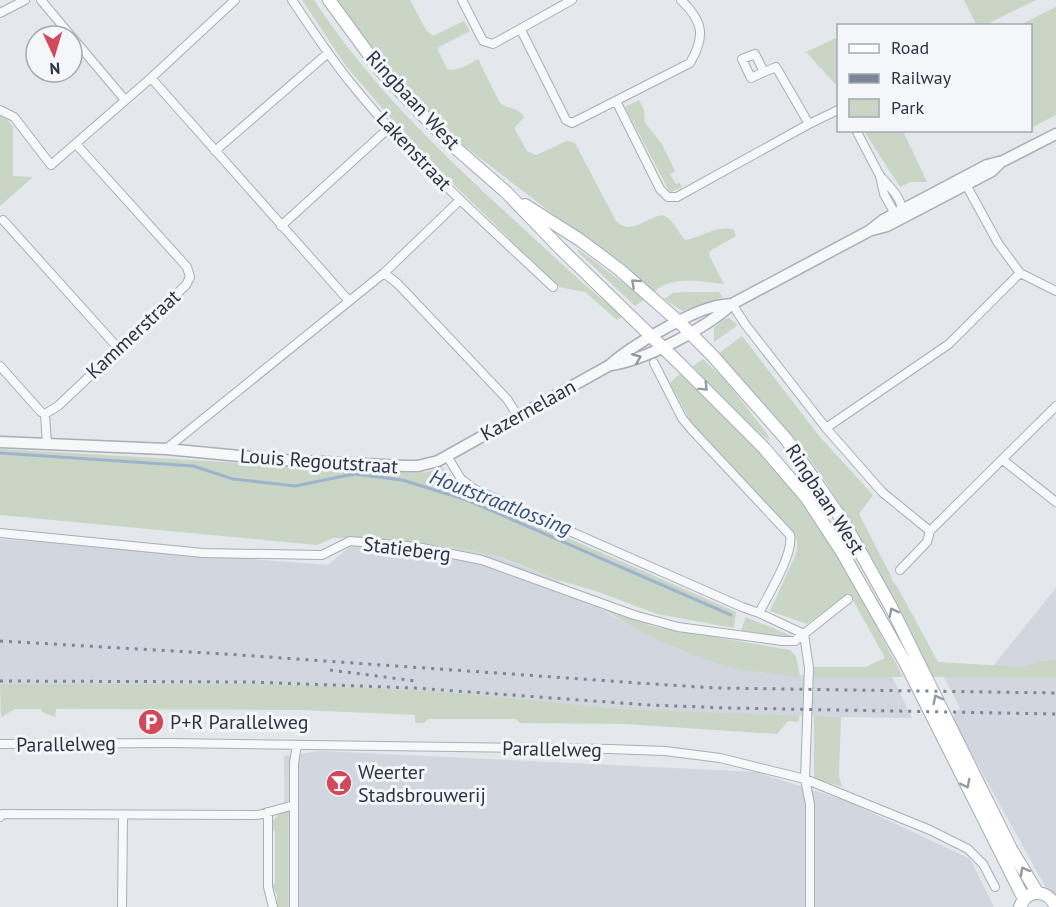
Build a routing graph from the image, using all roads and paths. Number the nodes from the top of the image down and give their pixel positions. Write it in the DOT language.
graph roads {
  1 [pos="25,0"];
  2 [pos="41,0"];
  3 [pos="292,0"];
  4 [pos="329,0"];
  5 [pos="462,0"];
  6 [pos="572,0"];
  7 [pos="681,0"];
  8 [pos="232,1"];
  9 [pos="0,13"];
  10 [pos="62,24"];
  11 [pos="521,30"];
  12 [pos="84,50"];
  13 [pos="328,53"];
  14 [pos="764,72"];
  15 [pos="151,78"];
  16 [pos="125,100"];
  17 [pos="616,101"];
  18 [pos="0,110"];
  19 [pos="837,110"];
  20 [pos="809,124"];
  21 [pos="390,127"];
  22 [pos="857,132"];
  23 [pos="1056,134"];
  24 [pos="76,144"];
  25 [pos="215,151"];
  26 [pos="964,181"];
  27 [pos="506,192"];
  28 [pos="460,200"];
  29 [pos="900,213"];
  30 [pos="3,220"];
  31 [pos="281,226"];
  32 [pos="384,273"];
  33 [pos="1020,273"];
  34 [pos="553,287"];
  35 [pos="1056,291"];
  36 [pos="349,301"];
  37 [pos="732,304"];
  38 [pos="679,322"];
  39 [pos="690,332"];
  40 [pos="651,337"];
  41 [pos="661,347"];
  42 [pos="118,348"];
  43 [pos="654,363"];
  44 [pos="610,364"];
  45 [pos="0,366"];
  46 [pos="1056,406"];
  47 [pos="45,414"];
  48 [pos="518,416"];
  49 [pos="826,428"];
  50 [pos="0,442"];
  51 [pos="47,444"];
  52 [pos="166,449"];
  53 [pos="447,456"];
  54 [pos="1003,460"];
  55 [pos="1056,502"];
  56 [pos="930,531"];
  57 [pos="0,532"];
  58 [pos="900,570"];
  59 [pos="848,599"];
  60 [pos="759,613"];
  61 [pos="804,634"];
  62 [pos="0,744"];
  63 [pos="297,745"];
  64 [pos="805,779"];
  65 [pos="294,805"];
  66 [pos="268,812"];
  67 [pos="123,815"];
  68 [pos="0,817"];
  69 [pos="995,887"];
  70 [pos="1037,892"];
  71 [pos="1022,903"];
  72 [pos="122,907"];
  73 [pos="273,907"];
  74 [pos="294,907"];
  75 [pos="810,907"];
  76 [pos="1056,907"];
  1 -- 9 [label="street"];
  2 -- 10 [label="street"];
  3 -- 13 [label="street, Lakenstraat"];
  4 -- 27 [label="main road, Ringbaan West"];
  5 -- 11 [label="street"];
  6 -- 11 [label="street"];
  7 -- 17 [label="street"];
  8 -- 15 [label="street"];
  11 -- 17 [label="street"];
  12 -- 16 [label="street"];
  13 -- 21 [label="street, Lakenstraat"];
  13 -- 25 [label="street"];
  14 -- 20 [label="street"];
  15 -- 16 [label="street"];
  15 -- 25 [label="street"];
  16 -- 24 [label="street"];
  17 -- 20 [label="street"];
  18 -- 24 [label="street"];
  19 -- 20 [label="street"];
  21 -- 28 [label="street, Lakenstraat"];
  21 -- 31 [label="street"];
  22 -- 29 [label="street"];
  23 -- 26 [label="street, Kazernelaan"];
  24 -- 42 [label="street, Kammerstraat"];
  25 -- 31 [label="street"];
  26 -- 29 [label="street, Kazernelaan"];
  26 -- 33 [label="street"];
  38 -- 27 [label="main road, Ringbaan West, one-way"];
  27 -- 40 [label="main road, Ringbaan West"];
  28 -- 32 [label="street"];
  28 -- 34 [label="street, Lakenstraat"];
  29 -- 37 [label="street, Kazernelaan"];
  30 -- 42 [label="street"];
  31 -- 36 [label="street"];
  32 -- 36 [label="street"];
  32 -- 48 [label="street"];
  33 -- 35 [label="street"];
  33 -- 49 [label="street"];
  36 -- 52 [label="street"];
  37 -- 38 [label="street, Kazernelaan"];
  37 -- 39 [label="street, Kazernelaan"];
  37 -- 49 [label="street"];
  38 -- 39 [label="main road, Ringbaan West"];
  38 -- 40 [label="street, Kazernelaan"];
  39 -- 41 [label="street, Kazernelaan"];
  70 -- 39 [label="main road, Ringbaan West, one-way"];
  40 -- 41 [label="main road, Ringbaan West"];
  40 -- 44 [label="street, Kazernelaan"];
  44 -- 41 [label="street, Kazernelaan, one-way"];
  41 -- 71 [label="main road, Ringbaan West, one-way"];
  42 -- 47 [label="street, Kammerstraat"];
  43 -- 60 [label="street"];
  44 -- 48 [label="street, Kazernelaan"];
  45 -- 47 [label="street"];
  46 -- 54 [label="street"];
  47 -- 51 [label="street"];
  48 -- 53 [label="street, Kazernelaan"];
  49 -- 56 [label="street"];
  50 -- 51 [label="street, Louis Regoutstraat"];
  51 -- 52 [label="street, Louis Regoutstraat"];
  52 -- 53 [label="street, Louis Regoutstraat"];
  53 -- 60 [label="street"];
  54 -- 55 [label="street"];
  54 -- 56 [label="street"];
  56 -- 58 [label="street"];
  57 -- 61 [label="street, Statieberg"];
  59 -- 61 [label="street"];
  60 -- 61 [label="street"];
  61 -- 64 [label="street"];
  62 -- 63 [label="street, Parallelweg"];
  63 -- 64 [label="street, Parallelweg"];
  63 -- 65 [label="street"];
  64 -- 69 [label="street, Parallelweg"];
  64 -- 75 [label="street"];
  65 -- 66 [label="street"];
  65 -- 74 [label="street"];
  66 -- 67 [label="street"];
  66 -- 73 [label="street"];
  67 -- 68 [label="street"];
  67 -- 72 [label="street"];
  70 -- 71 [label="main road"];
  70 -- 76 [label="main road"];
}
